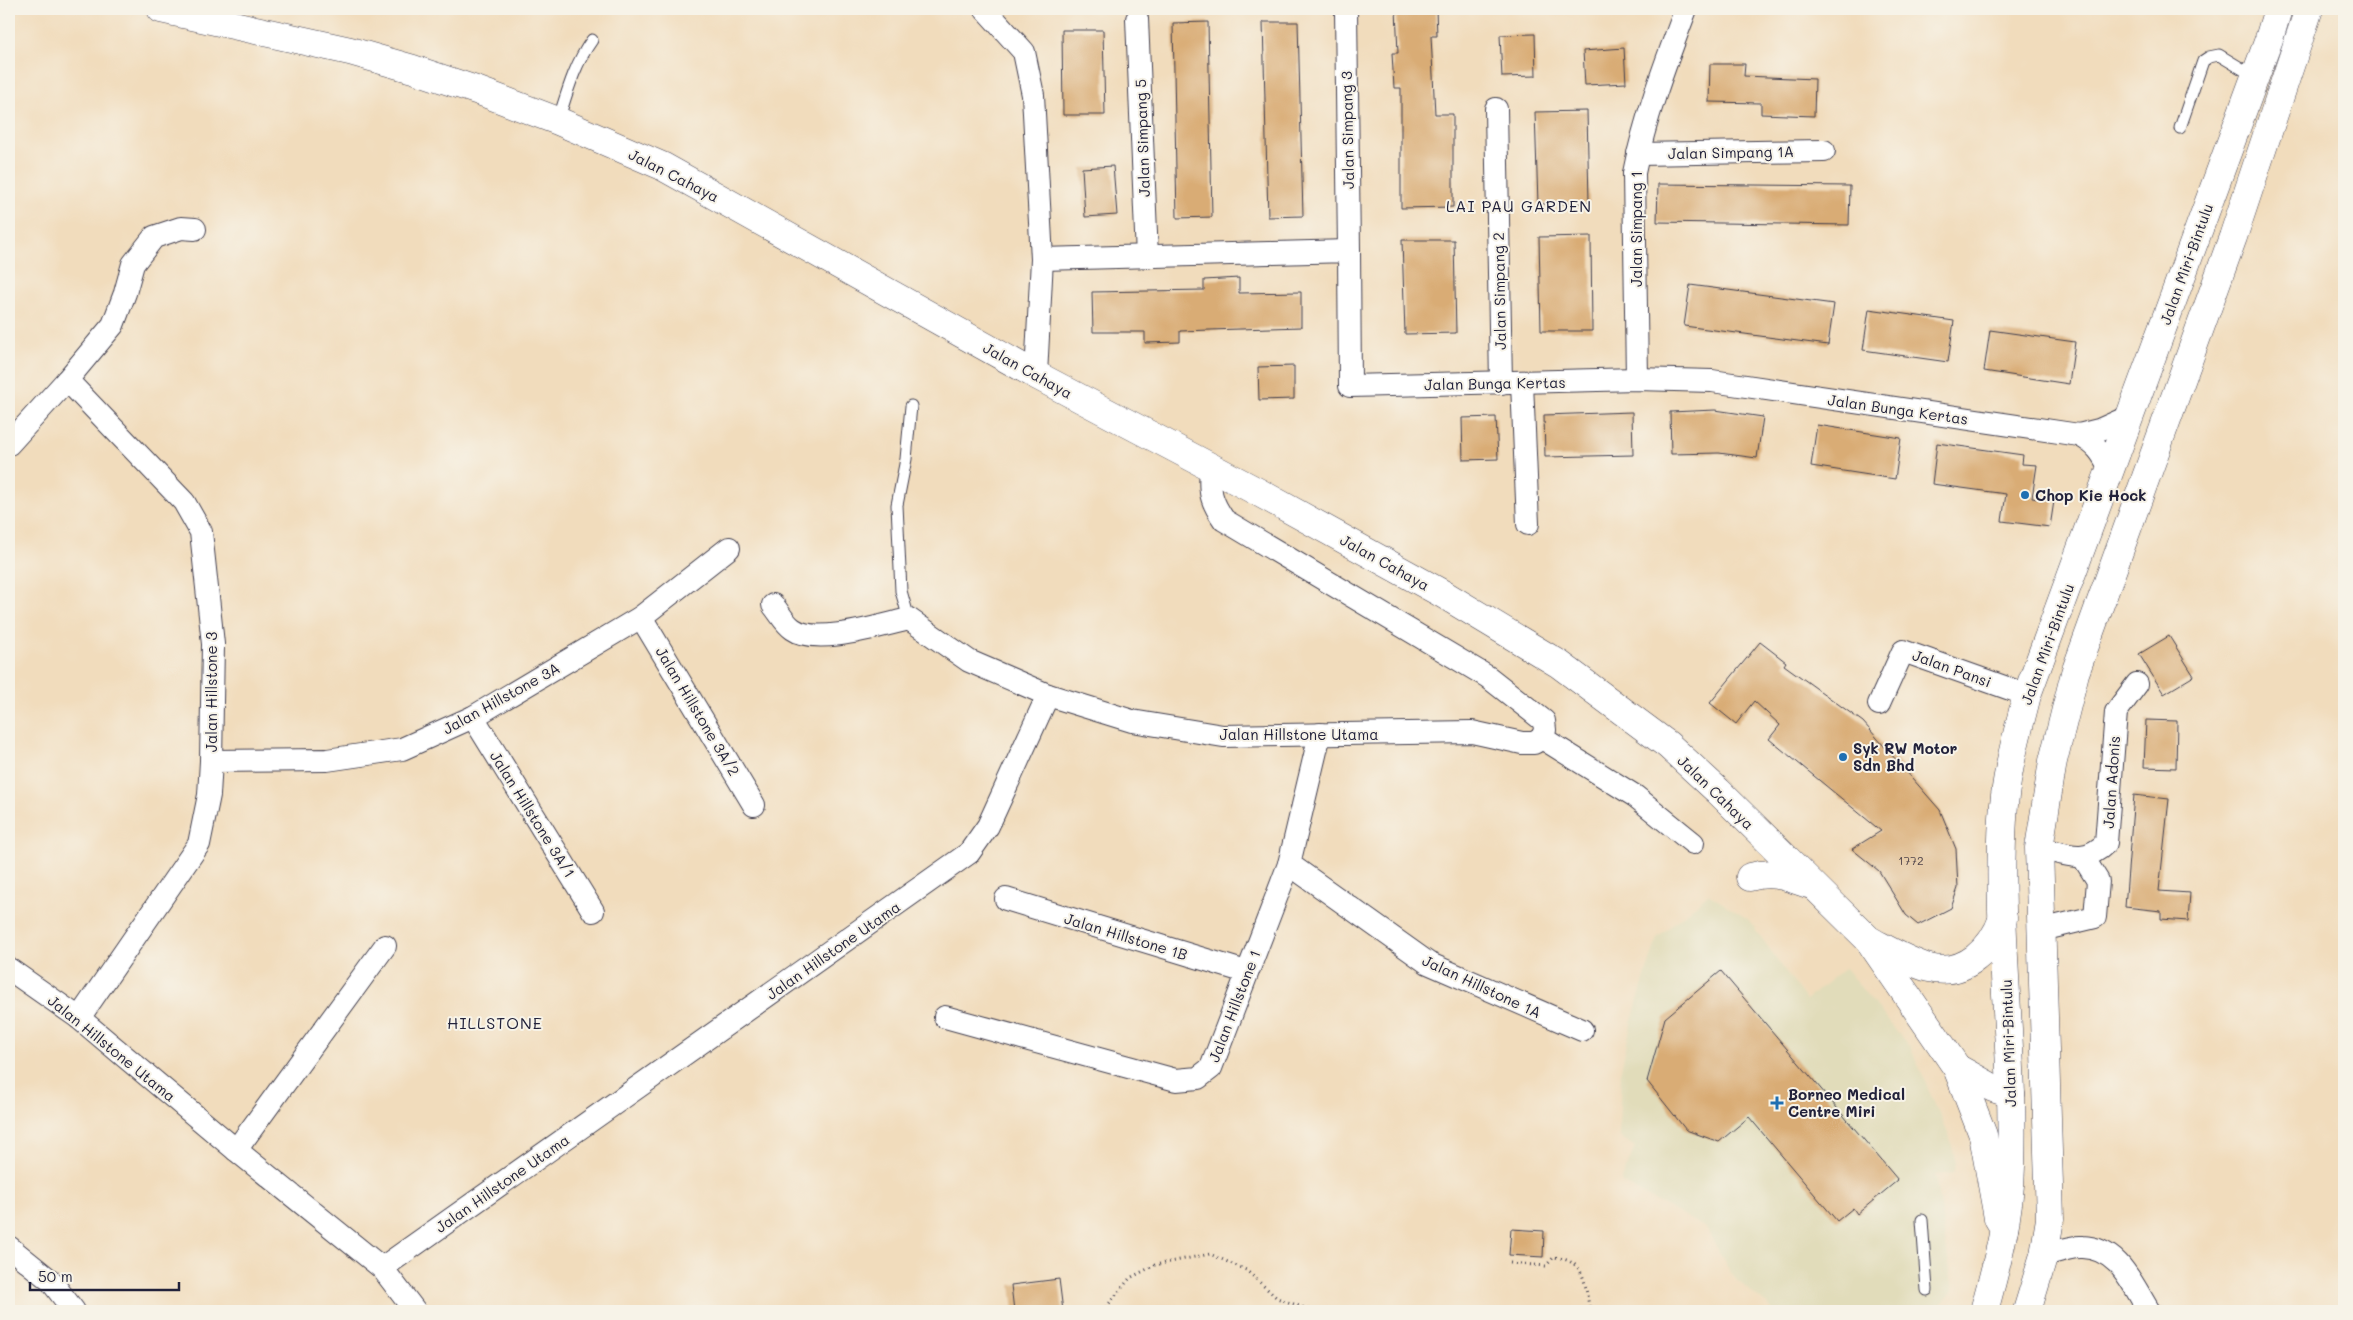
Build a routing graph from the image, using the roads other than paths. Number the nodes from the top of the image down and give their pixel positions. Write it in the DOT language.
graph roads {
  1 [pos="161,9"];
  2 [pos="985,9"];
  3 [pos="1346,9"];
  4 [pos="1686,9"];
  5 [pos="2278,9"];
  6 [pos="2309,9"];
  7 [pos="1137,19"];
  8 [pos="592,40"];
  9 [pos="2254,76"];
  10 [pos="1496,110"];
  11 [pos="558,121"];
  12 [pos="2180,128"];
  13 [pos="1824,151"];
  14 [pos="1638,154"];
  15 [pos="195,229"];
  16 [pos="1349,251"];
  17 [pos="1147,257"];
  18 [pos="1042,260"];
  19 [pos="1036,375"];
  20 [pos="1637,379"];
  21 [pos="68,380"];
  22 [pos="1512,383"];
  23 [pos="911,406"];
  24 [pos="2128,417"];
  25 [pos="2079,435"];
  26 [pos="9,444"];
  27 [pos="1211,467"];
  28 [pos="2110,469"];
  29 [pos="1528,524"];
  30 [pos="729,548"];
  31 [pos="773,605"];
  32 [pos="641,617"];
  33 [pos="910,619"];
  34 [pos="2137,684"];
  35 [pos="1048,695"];
  36 [pos="2027,695"];
  37 [pos="1879,704"];
  38 [pos="473,717"];
  39 [pos="1320,734"];
  40 [pos="1542,738"];
  41 [pos="211,761"];
  42 [pos="754,805"];
  43 [pos="1693,843"];
  44 [pos="2039,848"];
  45 [pos="2083,857"];
  46 [pos="1289,864"];
  47 [pos="1750,877"];
  48 [pos="1814,887"];
  49 [pos="1006,900"];
  50 [pos="592,911"];
  51 [pos="2003,918"];
  52 [pos="2041,930"];
  53 [pos="1869,940"];
  54 [pos="385,946"];
  55 [pos="9,969"];
  56 [pos="1246,972"];
  57 [pos="2045,1004"];
  58 [pos="945,1017"];
  59 [pos="79,1018"];
  60 [pos="1582,1030"];
  61 [pos="1957,1068"];
  62 [pos="2011,1094"];
  63 [pos="236,1150"];
  64 [pos="1922,1220"];
  65 [pos="2004,1228"];
  66 [pos="9,1247"];
  67 [pos="2044,1255"];
  68 [pos="382,1268"];
  69 [pos="1927,1290"];
  70 [pos="74,1311"];
  71 [pos="415,1311"];
  72 [pos="1984,1311"];
  73 [pos="2027,1311"];
  74 [pos="2149,1311"];
  1 -- 11 [label="main road, Jalan Cahaya"];
  2 -- 18 [label="street"];
  3 -- 16 [label="street, Jalan Simpang 3"];
  4 -- 14 [label="street, Jalan Simpang 1"];
  5 -- 9 [label="main road, Jalan Miri-Bintulu"];
  6 -- 44 [label="main road"];
  7 -- 17 [label="street, Jalan Simpang 5"];
  8 -- 11 [label="lane"];
  9 -- 12 [label="lane"];
  9 -- 24 [label="main road, Jalan Miri-Bintulu"];
  10 -- 22 [label="street, Jalan Simpang 2"];
  11 -- 19 [label="main road, Jalan Cahaya"];
  13 -- 14 [label="street, Jalan Simpang 1A"];
  14 -- 20 [label="street, Jalan Simpang 1"];
  15 -- 21 [label="street"];
  16 -- 17 [label="street"];
  16 -- 22 [label="street, Jalan Bunga Kertas"];
  17 -- 18 [label="street"];
  18 -- 19 [label="street"];
  19 -- 27 [label="main road, Jalan Cahaya"];
  20 -- 22 [label="street, Jalan Bunga Kertas"];
  20 -- 25 [label="street, Jalan Bunga Kertas"];
  21 -- 26 [label="street"];
  21 -- 41 [label="street, Jalan Hillstone 3"];
  22 -- 29 [label="street, Jalan Simpang 2"];
  23 -- 33 [label="lane"];
  24 -- 25 [label="street, Jalan Bunga Kertas"];
  24 -- 28 [label="main road, Jalan Miri-Bintulu"];
  25 -- 28 [label="street, Jalan Bunga Kertas"];
  27 -- 40 [label="street"];
  27 -- 48 [label="main road, Jalan Cahaya"];
  28 -- 36 [label="main road, Jalan Miri-Bintulu"];
  30 -- 32 [label="street, Jalan Hillstone 3A"];
  31 -- 33 [label="street"];
  32 -- 38 [label="street, Jalan Hillstone 3A"];
  32 -- 42 [label="street, Jalan Hillstone 3A/2"];
  33 -- 35 [label="street"];
  34 -- 45 [label="street, Jalan Adonis"];
  35 -- 39 [label="street, Jalan Hillstone Utama"];
  35 -- 68 [label="street, Jalan Hillstone Utama"];
  36 -- 37 [label="street, Jalan Pansi"];
  36 -- 51 [label="main road, Jalan Miri-Bintulu"];
  38 -- 41 [label="street, Jalan Hillstone 3A"];
  38 -- 50 [label="street, Jalan Hillstone 3A/1"];
  39 -- 40 [label="street, Jalan Hillstone Utama"];
  39 -- 46 [label="street, Jalan Hillstone 1"];
  40 -- 43 [label="street"];
  41 -- 59 [label="street, Jalan Hillstone 3"];
  44 -- 45 [label="street"];
  44 -- 52 [label="main road"];
  45 -- 52 [label="street"];
  46 -- 56 [label="street, Jalan Hillstone 1"];
  46 -- 60 [label="street, Jalan Hillstone 1A"];
  47 -- 48 [label="main road"];
  48 -- 53 [label="main road, Jalan Cahaya"];
  49 -- 56 [label="street, Jalan Hillstone 1B"];
  51 -- 53 [label="main road"];
  51 -- 62 [label="main road, Jalan Miri-Bintulu"];
  52 -- 57 [label="main road"];
  53 -- 61 [label="main road"];
  54 -- 63 [label="street"];
  55 -- 59 [label="street, Jalan Hillstone Utama"];
  56 -- 58 [label="street, Jalan Hillstone 1"];
  57 -- 62 [label="main road"];
  57 -- 67 [label="main road"];
  59 -- 63 [label="street, Jalan Hillstone Utama"];
  61 -- 62 [label="main road"];
  61 -- 65 [label="main road"];
  62 -- 65 [label="main road, Jalan Miri-Bintulu"];
  63 -- 68 [label="street, Jalan Hillstone Utama"];
  64 -- 69 [label="lane"];
  65 -- 72 [label="main road, Jalan Miri-Bintulu"];
  66 -- 70 [label="street"];
  67 -- 73 [label="main road"];
  67 -- 74 [label="street"];
  68 -- 71 [label="street"];
}
